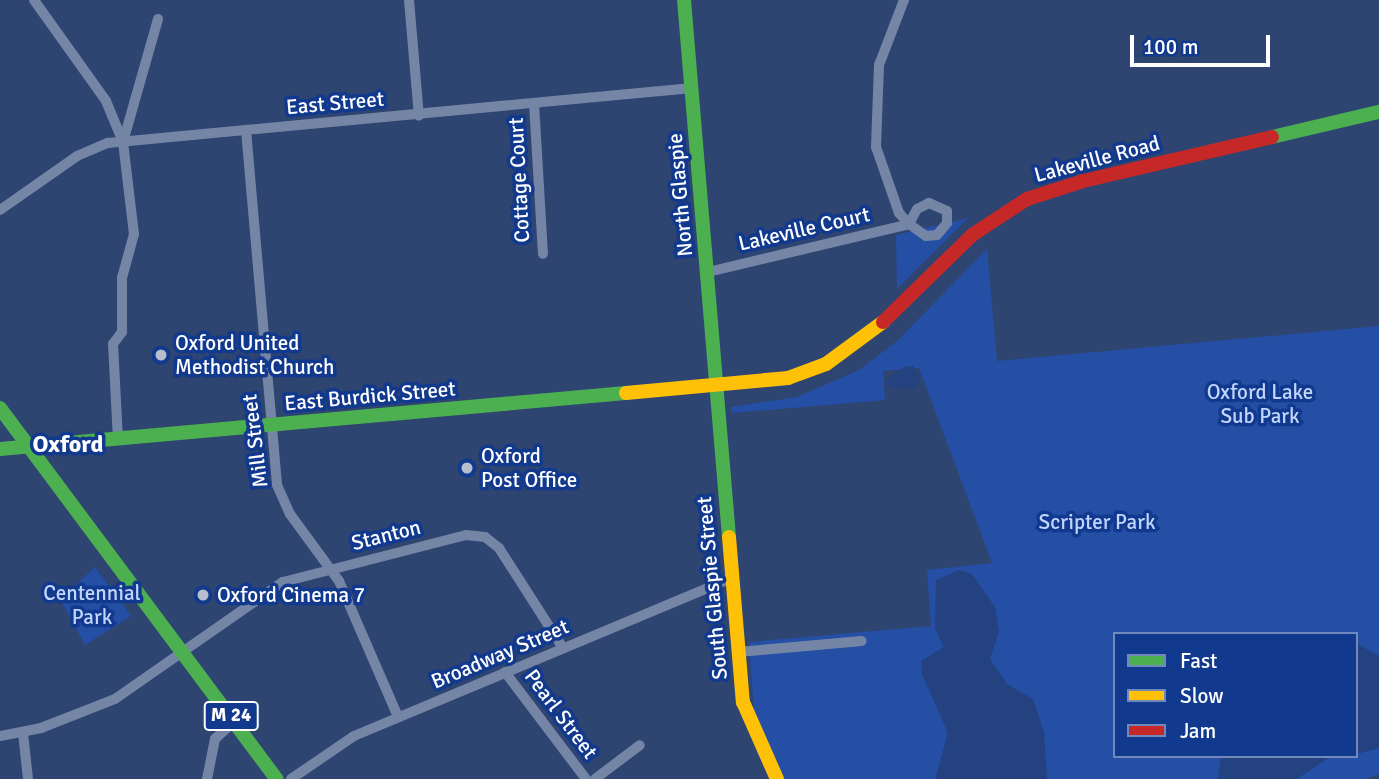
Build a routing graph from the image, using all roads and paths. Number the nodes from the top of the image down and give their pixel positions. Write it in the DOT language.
graph roads {
  1 [pos="34,0"];
  2 [pos="409,0"];
  3 [pos="684,0"];
  4 [pos="904,0"];
  5 [pos="158,19"];
  6 [pos="692,89"];
  7 [pos="534,103"];
  8 [pos="1379,112"];
  9 [pos="419,116"];
  10 [pos="246,130"];
  11 [pos="123,142"];
  12 [pos="0,210"];
  13 [pos="543,254"];
  14 [pos="708,272"];
  15 [pos="715,386"];
  16 [pos="0,408"];
  17 [pos="271,425"];
  18 [pos="118,439"];
  19 [pos="29,447"];
  20 [pos="0,449"];
  21 [pos="331,569"];
  22 [pos="731,578"];
  23 [pos="862,641"];
  24 [pos="563,648"];
  25 [pos="738,652"];
  26 [pos="184,653"];
  27 [pos="505,672"];
  28 [pos="398,717"];
  29 [pos="234,721"];
  30 [pos="23,733"];
  31 [pos="0,736"];
  32 [pos="640,745"];
  33 [pos="27,779"];
  34 [pos="207,779"];
  35 [pos="277,779"];
  36 [pos="291,779"];
  37 [pos="586,779"];
  38 [pos="595,779"];
  39 [pos="777,779"];
  1 -- 11 [label="street"];
  2 -- 9 [label="street"];
  3 -- 6 [label="main road, North Glaspie"];
  4 -- 14 [label="street, Lakeville Court"];
  5 -- 11 [label="street"];
  6 -- 7 [label="street, East Street"];
  6 -- 14 [label="main road, North Glaspie"];
  7 -- 9 [label="street, East Street"];
  7 -- 13 [label="street, Cottage Court"];
  8 -- 15 [label="main road, Lakeville Road"];
  9 -- 10 [label="street, East Street"];
  10 -- 11 [label="street, East Street"];
  10 -- 17 [label="street, Mill Street"];
  11 -- 12 [label="street, East Street"];
  11 -- 18 [label="street"];
  14 -- 15 [label="main road, North Glaspie"];
  15 -- 17 [label="main road, East Burdick Street"];
  15 -- 22 [label="main road, South Glaspie Street"];
  16 -- 19 [label="main road, M 24"];
  17 -- 18 [label="main road, East Burdick Street"];
  17 -- 21 [label="street, Mill Street"];
  18 -- 19 [label="main road, East Burdick Street"];
  19 -- 20 [label="main road, East Burdick Street"];
  19 -- 26 [label="main road, M 24"];
  21 -- 24 [label="street, Stanton"];
  21 -- 26 [label="street, Stanton"];
  21 -- 28 [label="street, Mill Street"];
  22 -- 24 [label="street, Broadway Street"];
  22 -- 25 [label="main road, South Glaspie Street"];
  23 -- 25 [label="street"];
  24 -- 27 [label="street, Broadway Street"];
  25 -- 39 [label="main road, South Glaspie Street"];
  26 -- 29 [label="main road, M 24"];
  26 -- 30 [label="street, Stanton"];
  27 -- 28 [label="street, Broadway Street"];
  27 -- 37 [label="street, Pearl Street"];
  28 -- 36 [label="street, Broadway Street"];
  29 -- 34 [label="street"];
  29 -- 35 [label="main road, M 24"];
  30 -- 31 [label="street, Stanton"];
  30 -- 33 [label="street"];
  32 -- 38 [label="street"];
}
